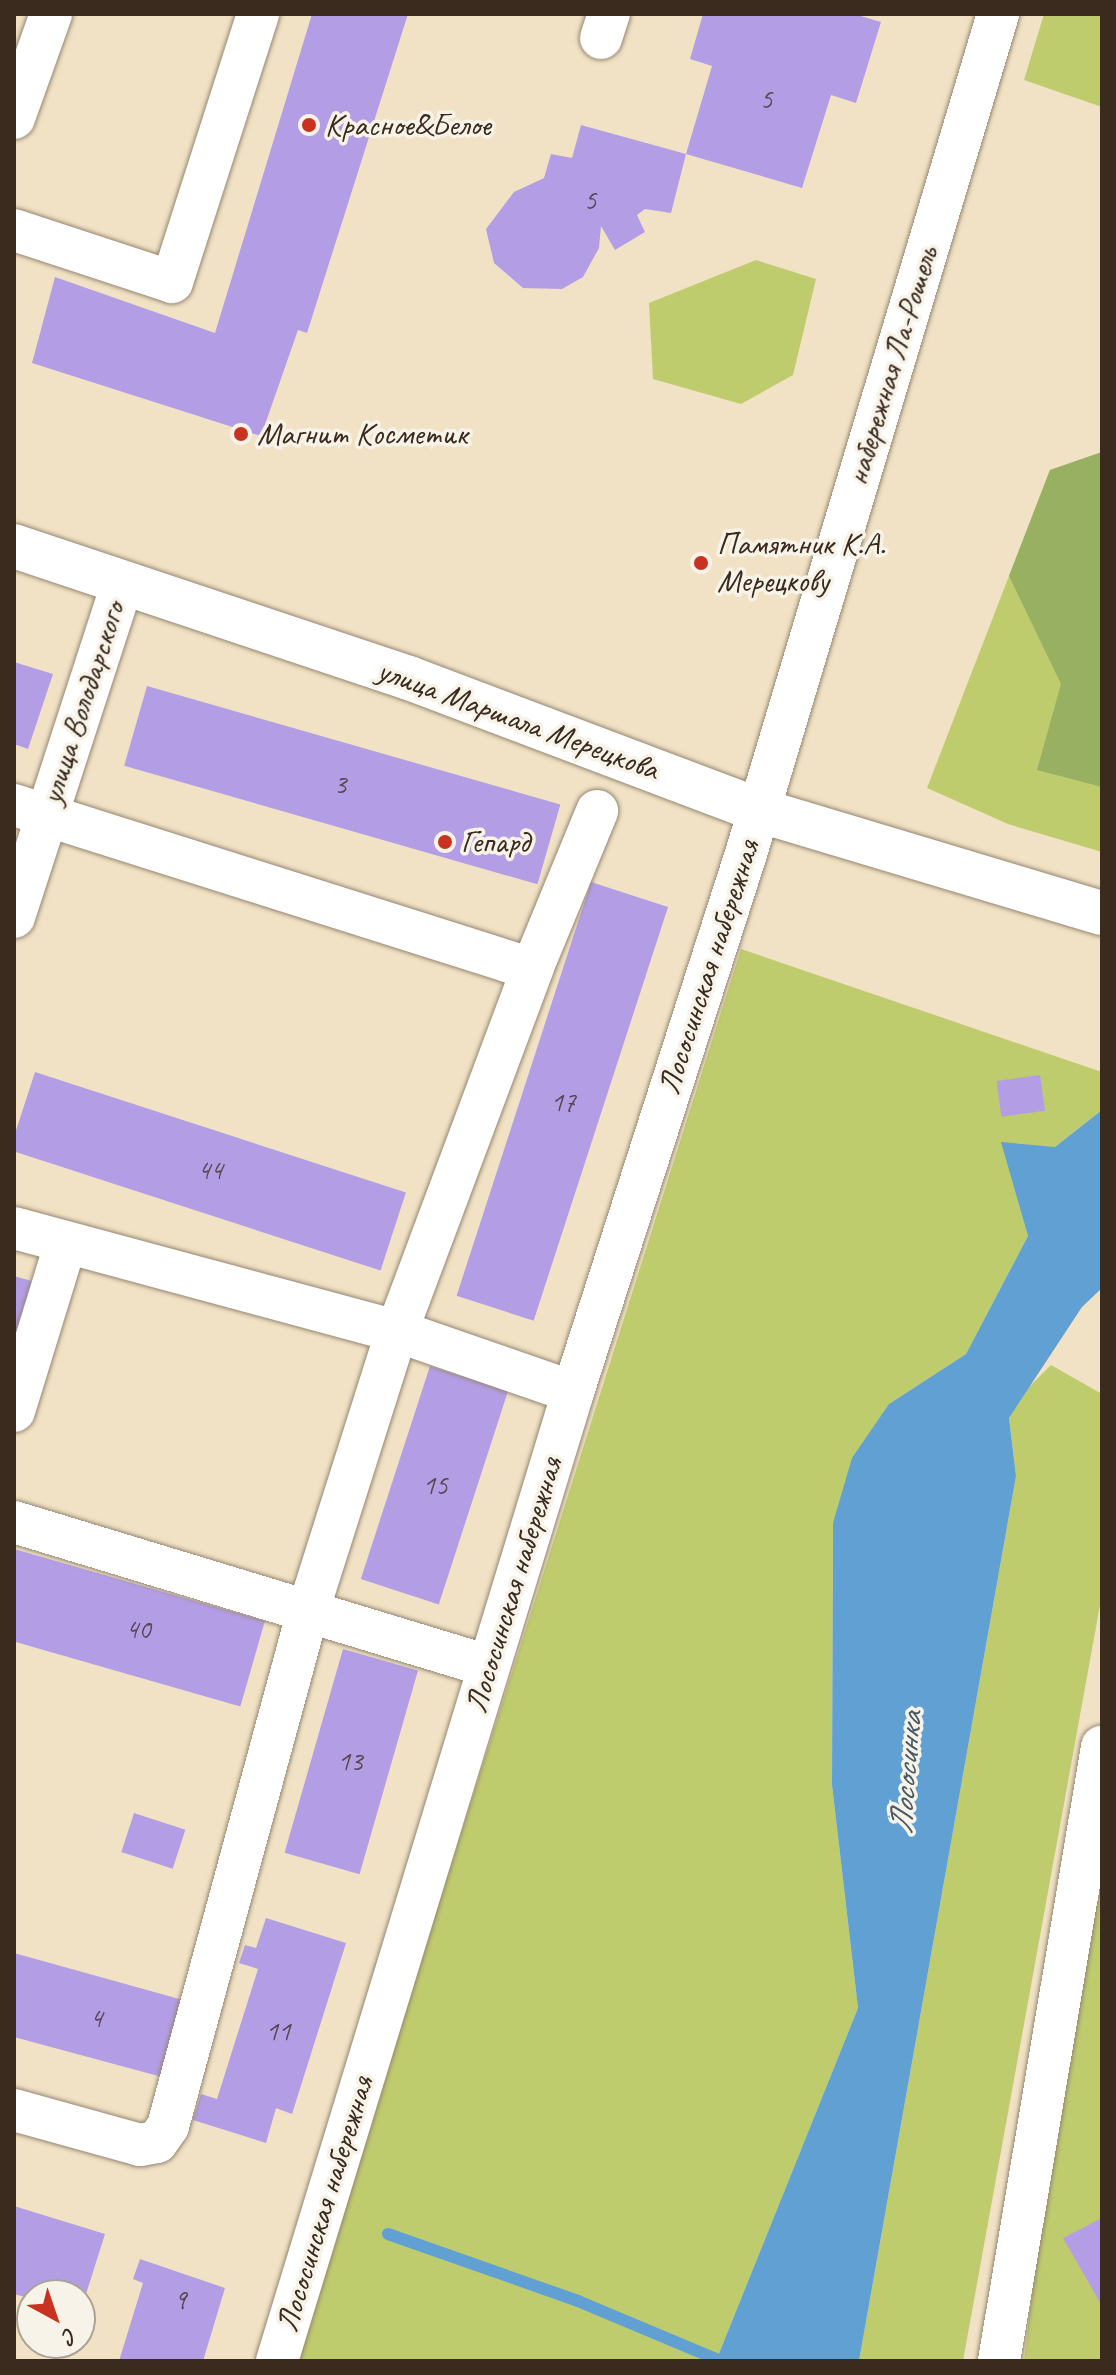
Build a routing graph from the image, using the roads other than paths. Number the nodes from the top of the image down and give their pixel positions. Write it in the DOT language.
graph roads {
  1 [pos="258,14"];
  2 [pos="998,14"];
  3 [pos="58,19"];
  4 [pos="14,118"];
  5 [pos="14,230"];
  6 [pos="14,546"];
  7 [pos="123,582"];
  8 [pos="30,810"];
  9 [pos="758,810"];
  10 [pos="597,811"];
  11 [pos="1102,913"];
  12 [pos="14,917"];
  13 [pos="532,969"];
  14 [pos="14,1228"];
  15 [pos="65,1245"];
  16 [pos="397,1331"];
  17 [pos="573,1392"];
  18 [pos="14,1411"];
  19 [pos="14,1522"];
  20 [pos="308,1611"];
  21 [pos="489,1666"];
  22 [pos="1102,1747"];
  23 [pos="14,2110"];
  24 [pos="277,2361"];
  25 [pos="999,2361"];
  1 -- 5 [label="street"];
  2 -- 9 [label="street, набережная Ла-Рошель"];
  3 -- 4 [label="street"];
  6 -- 7 [label="main road, улица Маршала Мерецкова"];
  7 -- 8 [label="street, улица Володарского"];
  7 -- 9 [label="main road, улица Маршала Мерецкова"];
  8 -- 12 [label="street, улица Володарского"];
  8 -- 13 [label="street"];
  9 -- 11 [label="main road, улица Маршала Мерецкова"];
  9 -- 17 [label="street, Лососинская набережная"];
  10 -- 13 [label="street"];
  13 -- 16 [label="street"];
  14 -- 15 [label="street"];
  15 -- 16 [label="street"];
  15 -- 18 [label="street"];
  16 -- 17 [label="street"];
  16 -- 20 [label="street"];
  17 -- 21 [label="street, Лососинская набережная"];
  19 -- 20 [label="street"];
  20 -- 21 [label="street"];
  20 -- 23 [label="street"];
  21 -- 24 [label="street, Лососинская набережная"];
  22 -- 25 [label="street"];
}
